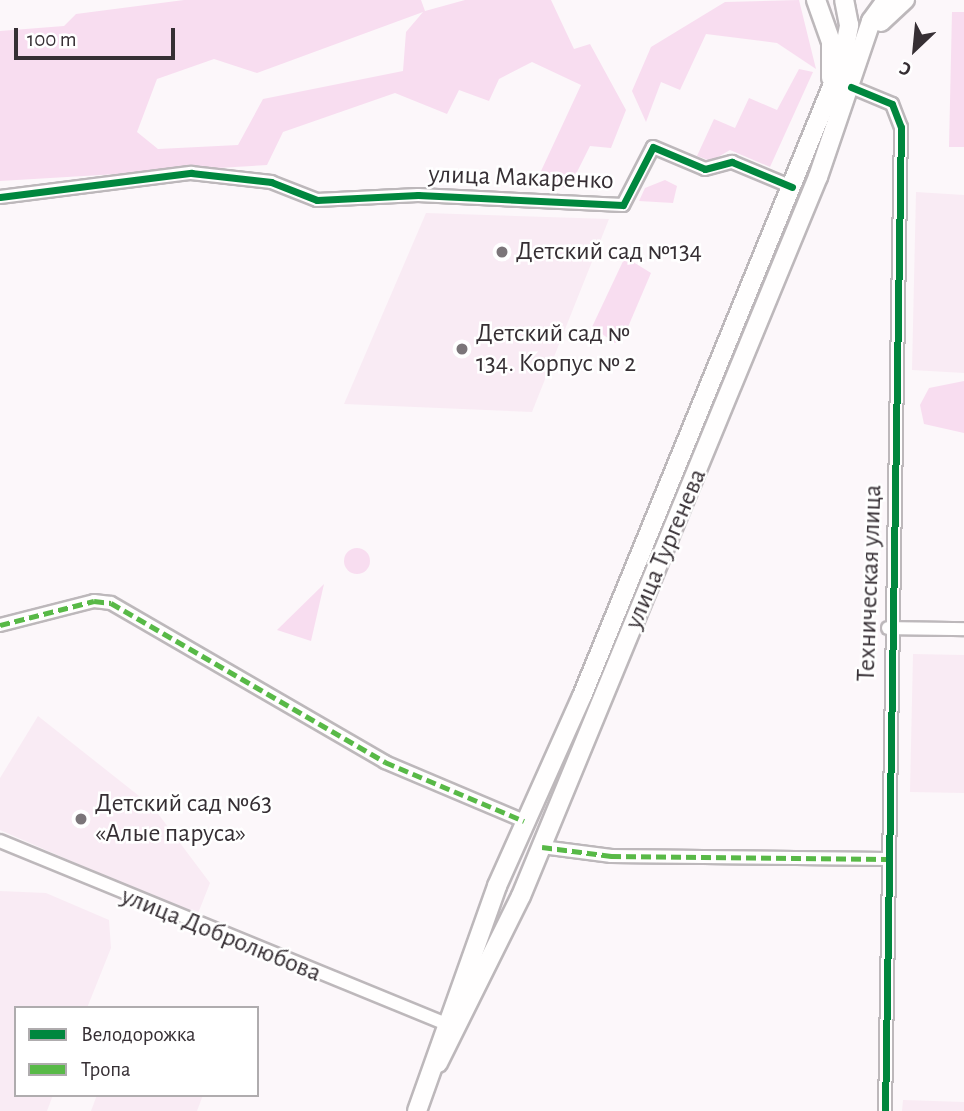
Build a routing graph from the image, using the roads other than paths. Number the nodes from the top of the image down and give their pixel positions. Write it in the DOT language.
graph roads {
  1 [pos="816,0"];
  2 [pos="844,0"];
  3 [pos="905,0"];
  4 [pos="884,3"];
  5 [pos="862,51"];
  6 [pos="850,87"];
  7 [pos="831,90"];
  8 [pos="792,187"];
  9 [pos="810,195"];
  10 [pos="0,197"];
  11 [pos="677,463"];
  12 [pos="698,472"];
  13 [pos="0,625"];
  14 [pos="888,628"];
  15 [pos="964,629"];
  16 [pos="579,701"];
  17 [pos="599,709"];
  18 [pos="524,821"];
  19 [pos="545,840"];
  20 [pos="0,841"];
  21 [pos="888,859"];
  22 [pos="451,1027"];
  23 [pos="417,1111"];
  24 [pos="885,1111"];
  1 -- 7 [label="main road"];
  2 -- 7 [label="main road, улица Тургенева"];
  3 -- 5 [label="main road"];
  4 -- 5 [label="main road, улица Тургенева"];
  5 -- 6 [label="main road, улица Тургенева"];
  6 -- 9 [label="main road, улица Тургенева"];
  6 -- 14 [label="street, Техническая улица"];
  7 -- 8 [label="main road, улица Тургенева"];
  8 -- 9 [label="main road"];
  8 -- 10 [label="street, улица Макаренко"];
  8 -- 11 [label="main road, улица Тургенева"];
  9 -- 12 [label="main road, улица Тургенева"];
  11 -- 12 [label="main road"];
  11 -- 16 [label="main road, улица Тургенева"];
  12 -- 17 [label="main road, улица Тургенева"];
  13 -- 18 [label="street"];
  14 -- 15 [label="street"];
  14 -- 21 [label="street, Техническая улица"];
  16 -- 17 [label="main road"];
  16 -- 18 [label="main road, улица Тургенева"];
  17 -- 19 [label="main road, улица Тургенева"];
  18 -- 19 [label="main road"];
  18 -- 22 [label="main road, улица Тургенева"];
  19 -- 21 [label="street"];
  19 -- 22 [label="main road, улица Тургенева"];
  20 -- 22 [label="street, улица Добролюбова"];
  21 -- 24 [label="street, Техническая улица"];
  22 -- 23 [label="main road, улица Тургенева"];
}
